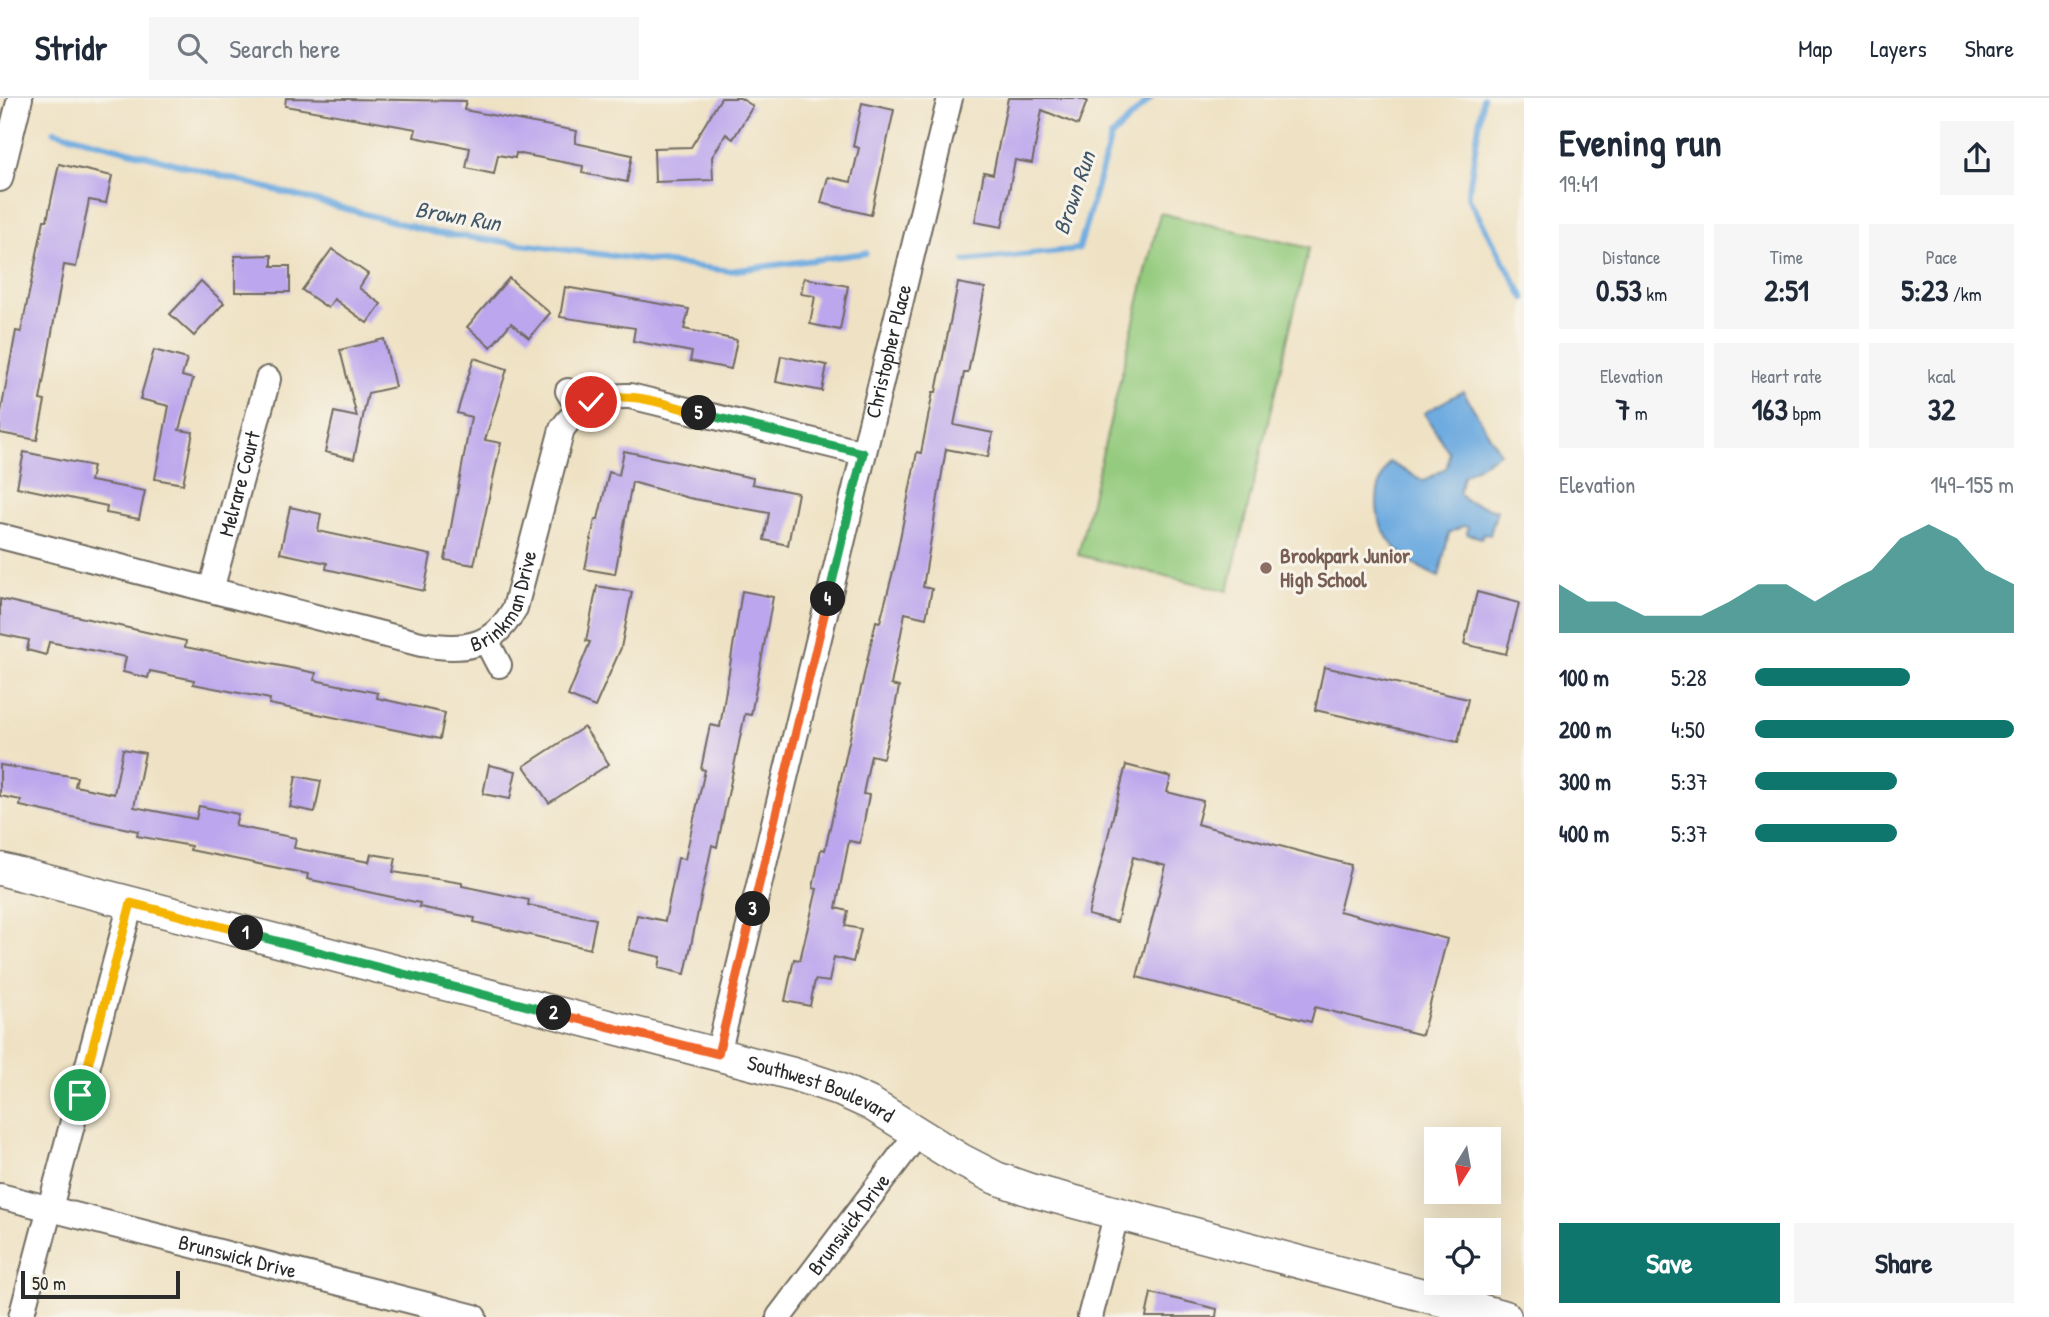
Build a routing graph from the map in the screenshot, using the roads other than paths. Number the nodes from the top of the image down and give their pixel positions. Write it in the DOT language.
graph roads {
  1 [pos="20,98"];
  2 [pos="950,98"];
  3 [pos="0,179"];
  4 [pos="268,379"];
  5 [pos="863,453"];
  6 [pos="0,536"];
  7 [pos="211,590"];
  8 [pos="486,640"];
  9 [pos="499,665"];
  10 [pos="0,869"];
  11 [pos="131,903"];
  12 [pos="718,1054"];
  13 [pos="918,1133"];
  14 [pos="0,1196"];
  15 [pos="50,1209"];
  16 [pos="1116,1216"];
  17 [pos="1424,1307"];
  18 [pos="21,1317"];
  19 [pos="474,1317"];
  20 [pos="779,1317"];
  21 [pos="1090,1317"];
  22 [pos="1505,1317"];
  1 -- 3 [label="street"];
  2 -- 5 [label="street, Christopher Place"];
  4 -- 7 [label="street, Melrare Court"];
  5 -- 8 [label="street, Brinkman Drive"];
  5 -- 12 [label="street, Christopher Place"];
  6 -- 7 [label="street, Brinkman Drive"];
  7 -- 8 [label="street, Brinkman Drive"];
  8 -- 9 [label="street"];
  10 -- 11 [label="street, Southwest Boulevard"];
  11 -- 12 [label="street, Southwest Boulevard"];
  11 -- 15 [label="street"];
  12 -- 13 [label="street, Southwest Boulevard"];
  13 -- 16 [label="street, Southwest Boulevard"];
  13 -- 20 [label="street, Brunswick Drive"];
  14 -- 15 [label="street, Brunswick Drive"];
  15 -- 18 [label="street"];
  15 -- 19 [label="street, Brunswick Drive"];
  16 -- 17 [label="street, Southwest Boulevard"];
  16 -- 21 [label="street"];
  17 -- 22 [label="street, Southwest Boulevard"];
}
